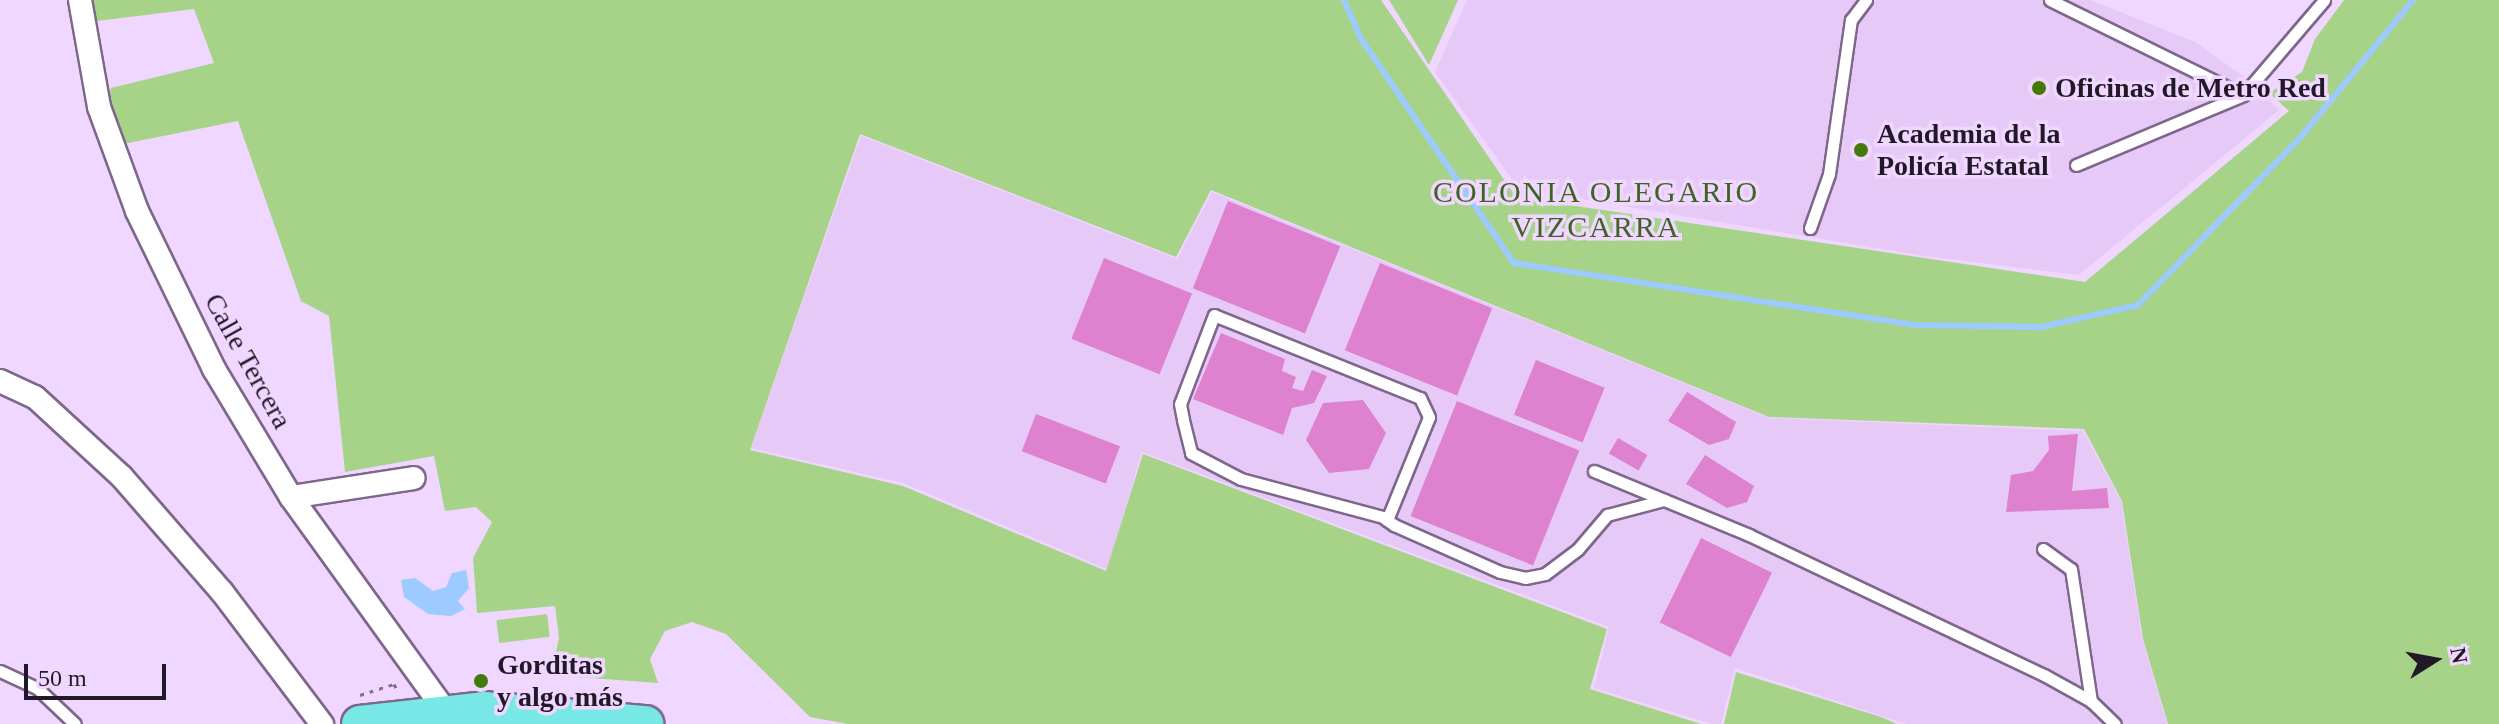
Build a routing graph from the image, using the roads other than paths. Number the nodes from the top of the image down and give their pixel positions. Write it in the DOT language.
graph roads {
  1 [pos="80,0"];
  2 [pos="1866,0"];
  3 [pos="2050,0"];
  4 [pos="2324,0"];
  5 [pos="2243,95"];
  6 [pos="2076,165"];
  7 [pos="1810,228"];
  8 [pos="0,381"];
  9 [pos="1594,471"];
  10 [pos="414,478"];
  11 [pos="291,497"];
  12 [pos="1664,500"];
  13 [pos="1387,520"];
  14 [pos="2043,549"];
  15 [pos="0,671"];
  16 [pos="2091,701"];
  17 [pos="354,711"];
  18 [pos="446,712"];
  19 [pos="75,724"];
  20 [pos="322,724"];
  21 [pos="645,724"];
  22 [pos="2115,724"];
  1 -- 11 [label="street, Calle Tercera"];
  2 -- 7 [label="lane"];
  3 -- 5 [label="lane"];
  4 -- 5 [label="lane"];
  5 -- 6 [label="lane"];
  8 -- 20 [label="street"];
  9 -- 12 [label="lane"];
  10 -- 11 [label="street"];
  11 -- 18 [label="street, Calle Tercera"];
  12 -- 13 [label="lane"];
  12 -- 16 [label="lane"];
  13 -- 13 [label="lane"];
  14 -- 16 [label="lane"];
  15 -- 19 [label="lane"];
  16 -- 22 [label="lane"];
  17 -- 18 [label="main road"];
  18 -- 21 [label="main road"];
}
